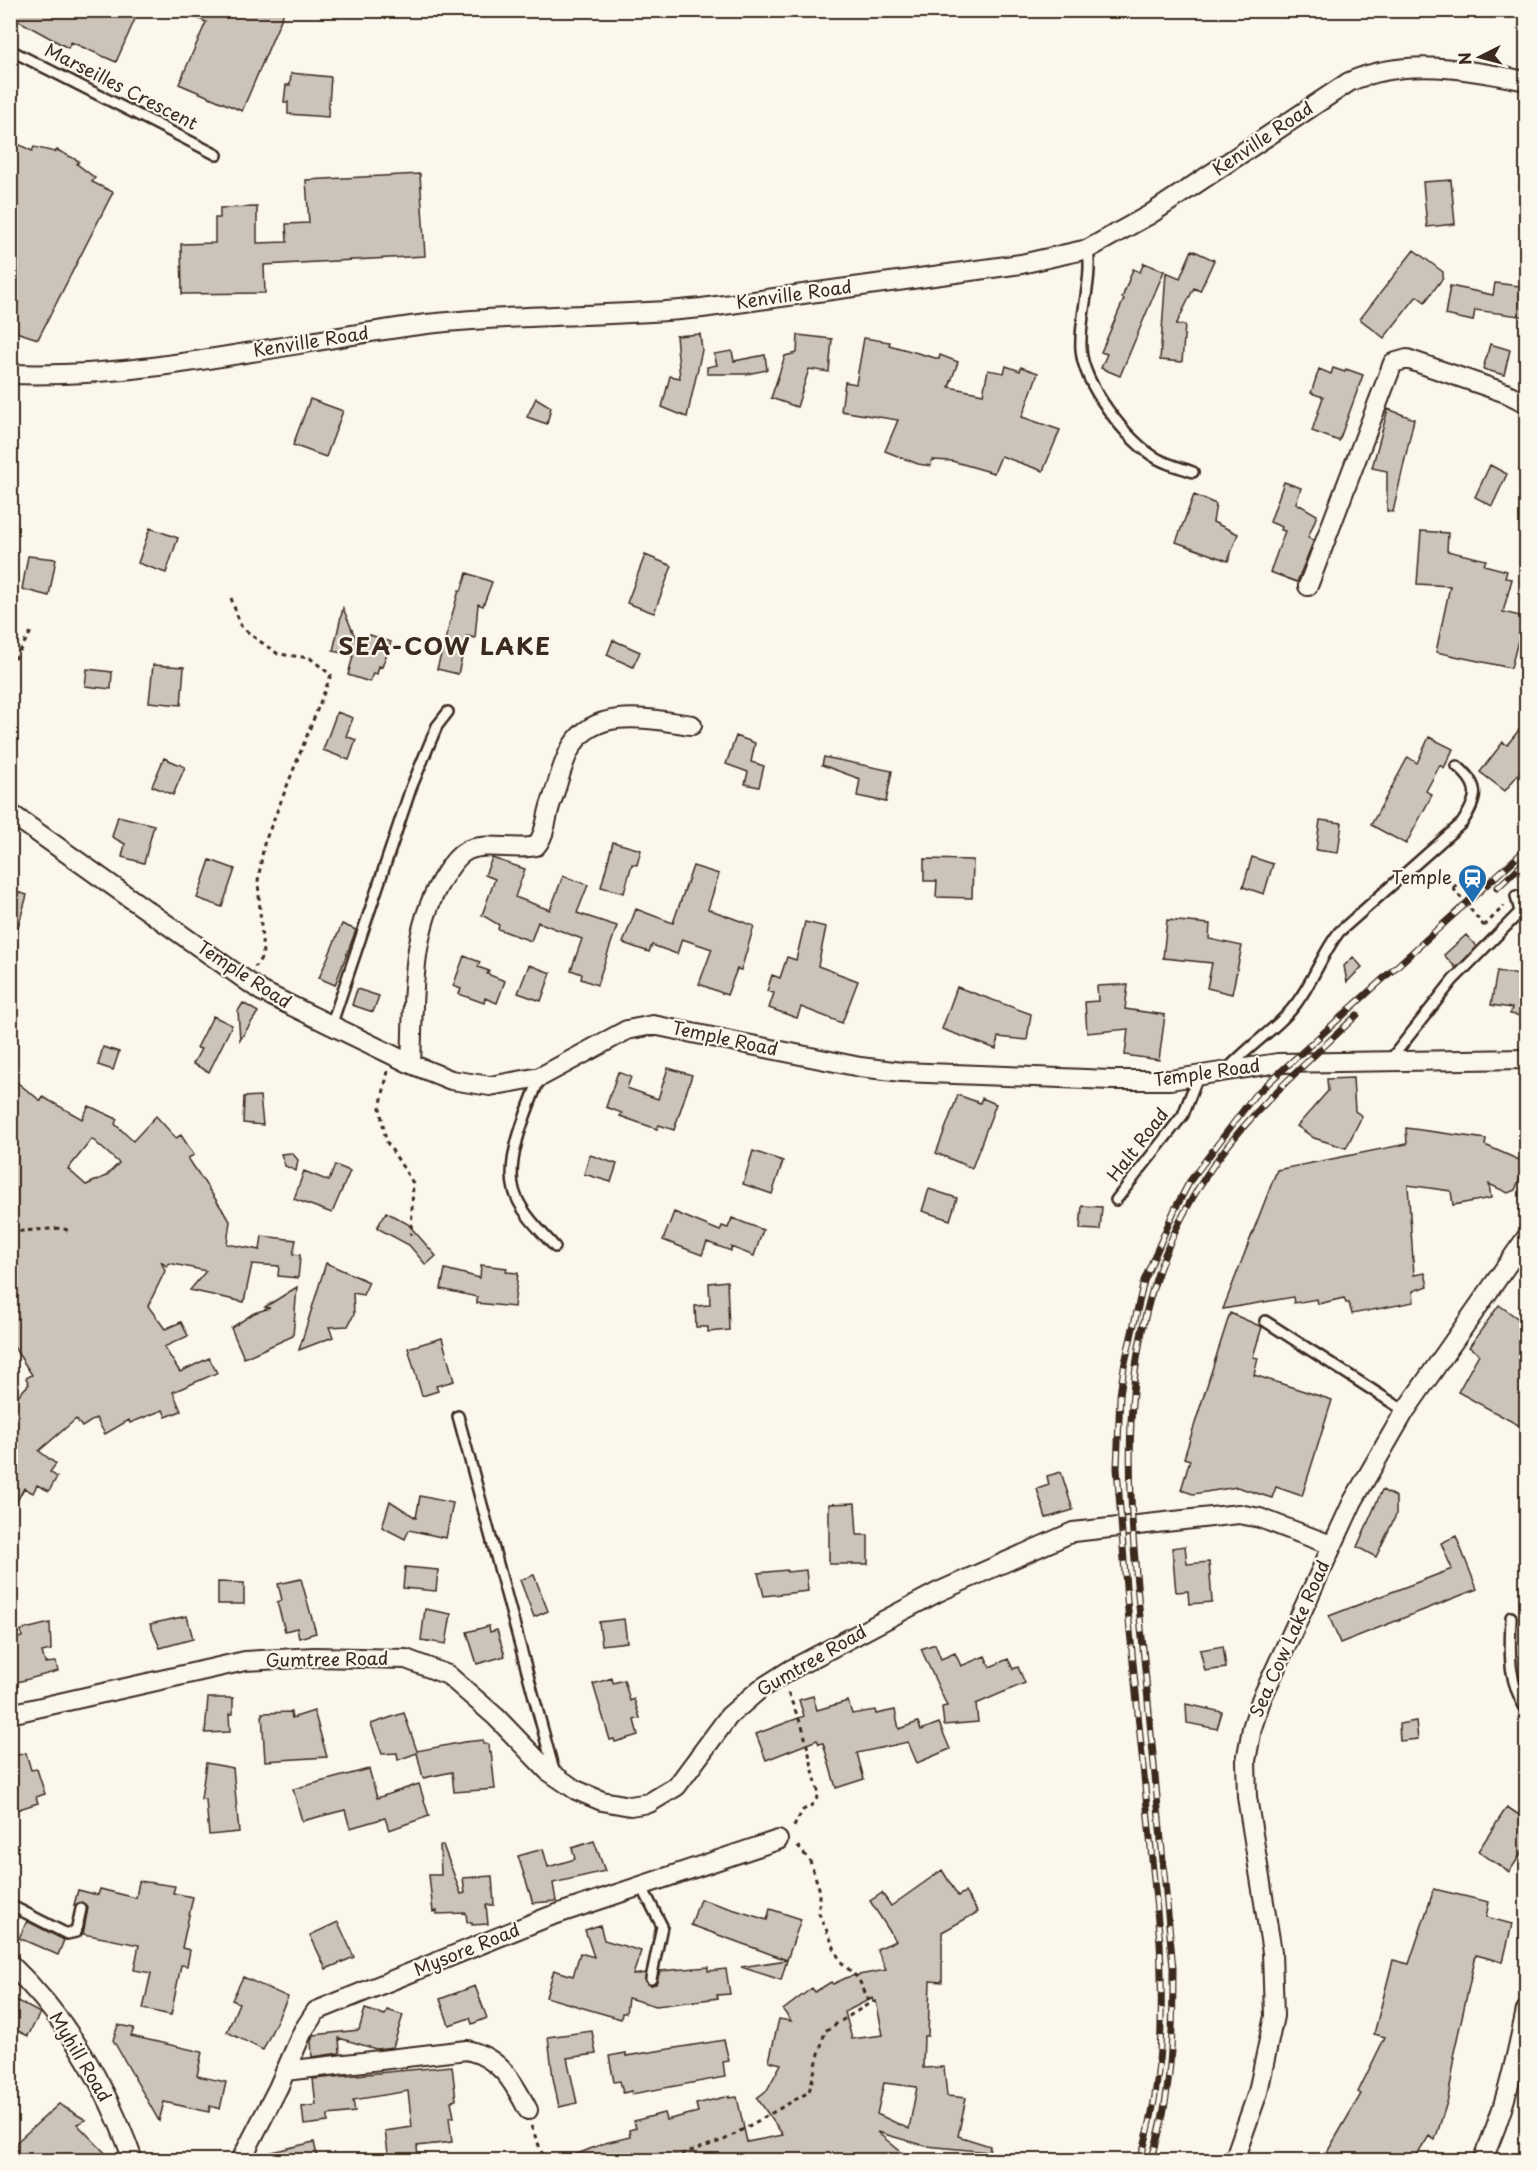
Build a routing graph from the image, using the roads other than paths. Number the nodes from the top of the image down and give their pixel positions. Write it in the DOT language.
graph roads {
  1 [pos="10,50"];
  2 [pos="1527,81"];
  3 [pos="217,155"];
  4 [pos="1088,249"];
  5 [pos="10,374"];
  6 [pos="1527,403"];
  7 [pos="1193,472"];
  8 [pos="1308,586"];
  9 [pos="447,712"];
  10 [pos="692,725"];
  11 [pos="1457,766"];
  12 [pos="10,813"];
  13 [pos="1516,896"];
  14 [pos="331,1026"];
  15 [pos="1527,1059"];
  16 [pos="1389,1061"];
  17 [pos="411,1064"];
  18 [pos="1226,1071"];
  19 [pos="1198,1076"];
  20 [pos="540,1077"];
  21 [pos="1116,1200"];
  22 [pos="1527,1238"];
  23 [pos="555,1247"];
  24 [pos="1265,1321"];
  25 [pos="1405,1411"];
  26 [pos="458,1416"];
  27 [pos="1331,1545"];
  28 [pos="1511,1617"];
  29 [pos="1527,1709"];
  30 [pos="10,1714"];
  31 [pos="556,1777"];
  32 [pos="778,1840"];
  33 [pos="642,1887"];
  34 [pos="10,1905"];
  35 [pos="81,1909"];
  36 [pos="10,1964"];
  37 [pos="651,1979"];
  38 [pos="1527,2010"];
  39 [pos="285,2072"];
  40 [pos="528,2109"];
  41 [pos="134,2160"];
  42 [pos="241,2160"];
  43 [pos="1234,2160"];
  44 [pos="1482,2160"];
  1 -- 3 [label="lane, Marseilles Crescent"];
  2 -- 4 [label="street, Kenville Road"];
  4 -- 5 [label="street, Kenville Road"];
  4 -- 7 [label="lane"];
  6 -- 8 [label="street"];
  9 -- 14 [label="lane"];
  10 -- 17 [label="street"];
  11 -- 18 [label="lane"];
  12 -- 14 [label="street, Temple Road"];
  13 -- 16 [label="lane"];
  14 -- 17 [label="street, Temple Road"];
  15 -- 16 [label="street, Temple Road"];
  16 -- 18 [label="street, Temple Road"];
  17 -- 20 [label="street, Temple Road"];
  18 -- 19 [label="street, Temple Road"];
  19 -- 20 [label="street, Temple Road"];
  19 -- 21 [label="lane, Halt Road"];
  20 -- 23 [label="lane"];
  22 -- 25 [label="street, Sea Cow Lake Road"];
  24 -- 25 [label="lane"];
  25 -- 27 [label="street, Sea Cow Lake Road"];
  26 -- 31 [label="lane"];
  27 -- 31 [label="street, Gumtree Road"];
  27 -- 43 [label="street, Sea Cow Lake Road"];
  28 -- 29 [label="lane"];
  30 -- 31 [label="street, Gumtree Road"];
  32 -- 33 [label="street, Mysore Road"];
  33 -- 37 [label="lane"];
  33 -- 39 [label="street, Mysore Road"];
  34 -- 35 [label="lane"];
  36 -- 41 [label="street, Myhill Road"];
  38 -- 44 [label="street"];
  39 -- 40 [label="street"];
  39 -- 42 [label="street, Mysore Road"];
}
